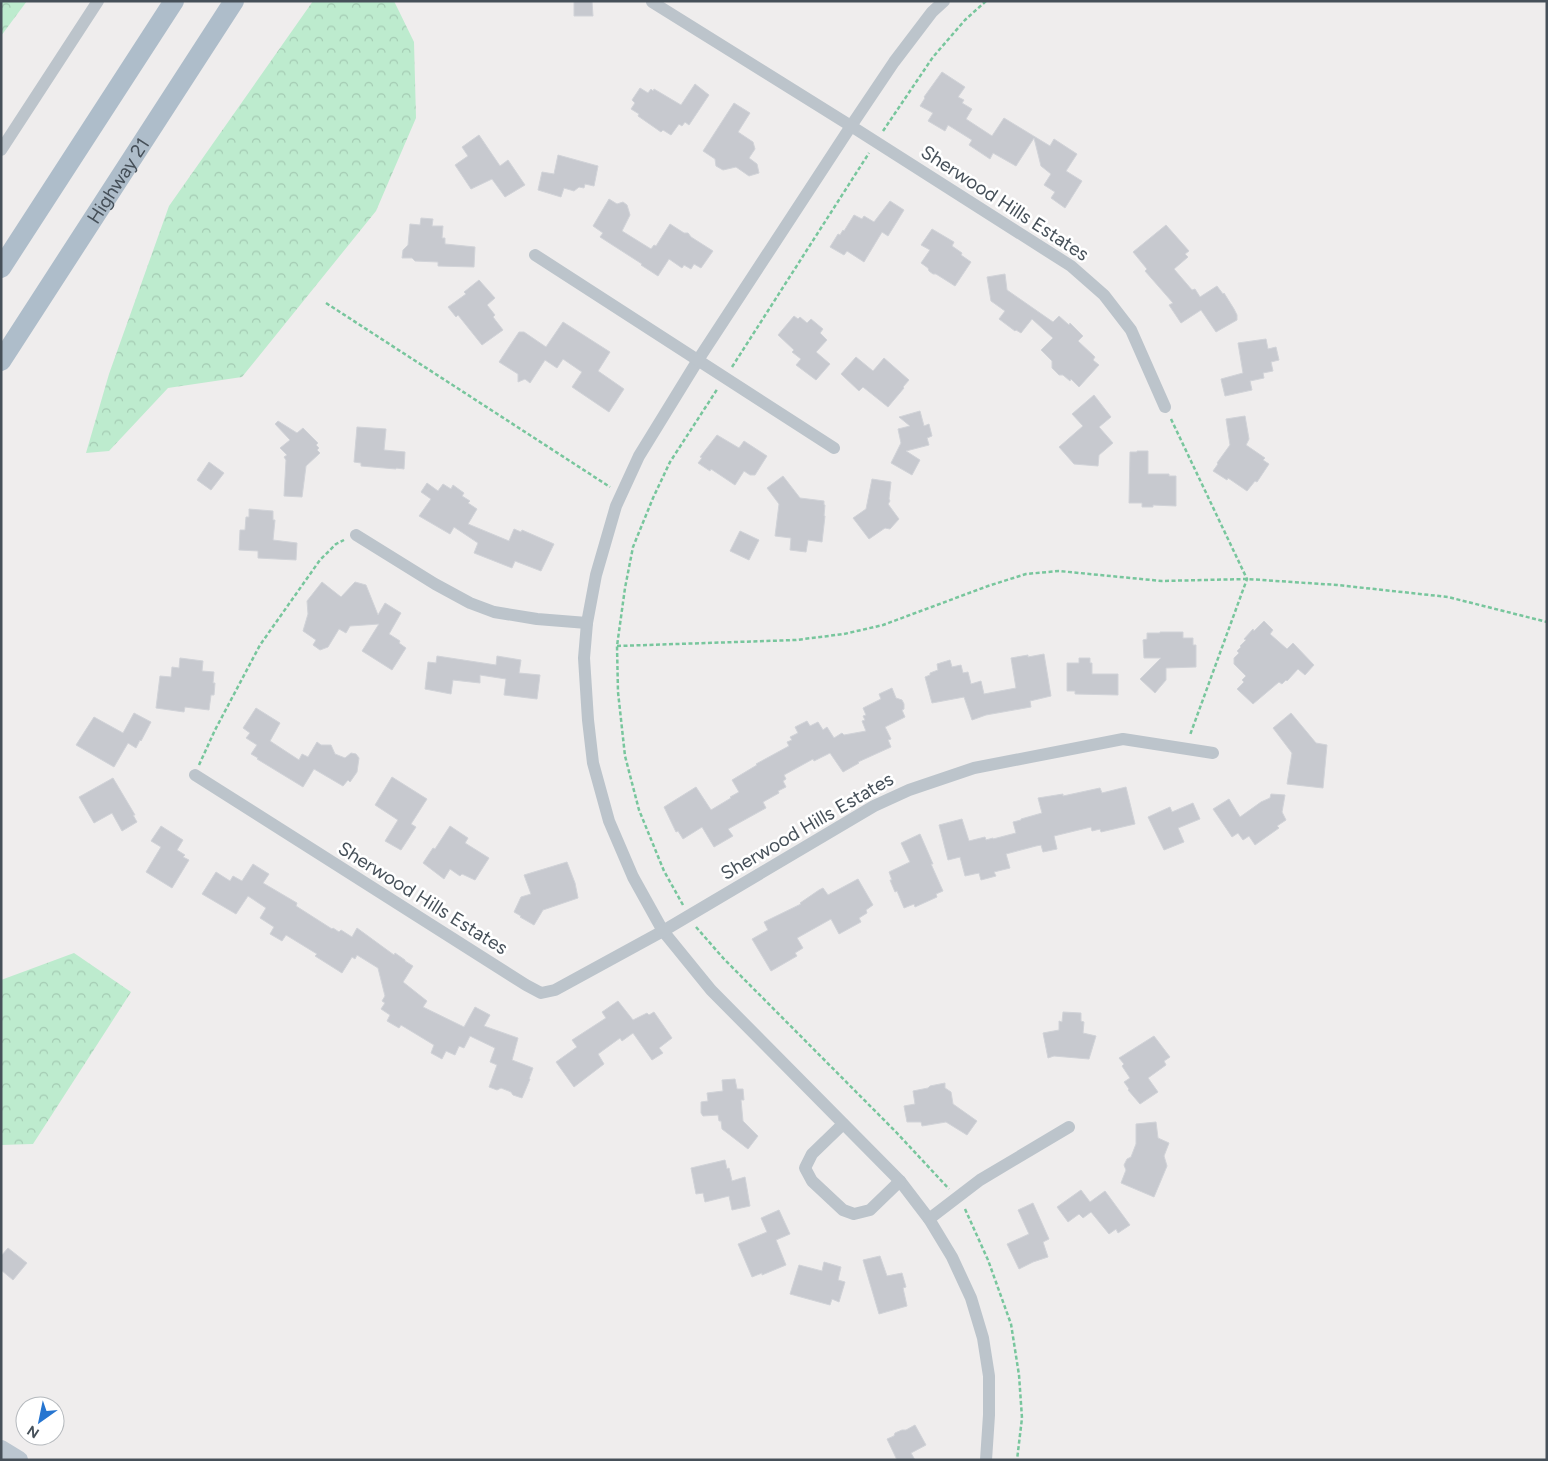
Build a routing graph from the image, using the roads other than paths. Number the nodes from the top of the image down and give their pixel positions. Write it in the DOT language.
graph roads {
  1 [pos="98,1"];
  2 [pos="174,1"];
  3 [pos="234,1"];
  4 [pos="944,1"];
  5 [pos="652,2"];
  6 [pos="851,126"];
  7 [pos="1,150"];
  8 [pos="534,255"];
  9 [pos="1,268"];
  10 [pos="698,360"];
  11 [pos="1,361"];
  12 [pos="1165,406"];
  13 [pos="834,448"];
  14 [pos="356,535"];
  15 [pos="587,623"];
  16 [pos="1213,752"];
  17 [pos="195,775"];
  18 [pos="663,931"];
  19 [pos="843,1124"];
  20 [pos="1069,1127"];
  21 [pos="900,1181"];
  22 [pos="929,1219"];
  23 [pos="1,1449"];
  24 [pos="18,1460"];
  25 [pos="986,1460"];
  1 -- 7 [label="street"];
  2 -- 9 [label="main road"];
  3 -- 11 [label="main road, Highway 21"];
  4 -- 6 [label="street"];
  5 -- 6 [label="street, Sherwood Hills Estates"];
  6 -- 10 [label="street"];
  6 -- 12 [label="street, Sherwood Hills Estates"];
  8 -- 10 [label="street"];
  10 -- 13 [label="street"];
  10 -- 15 [label="street"];
  14 -- 15 [label="street"];
  15 -- 18 [label="street"];
  16 -- 18 [label="street, Sherwood Hills Estates"];
  17 -- 18 [label="street, Sherwood Hills Estates"];
  18 -- 19 [label="street"];
  19 -- 21 [label="street"];
  19 -- 21 [label="street"];
  20 -- 22 [label="street"];
  21 -- 22 [label="street"];
  22 -- 25 [label="street"];
  23 -- 24 [label="main road"];
}
